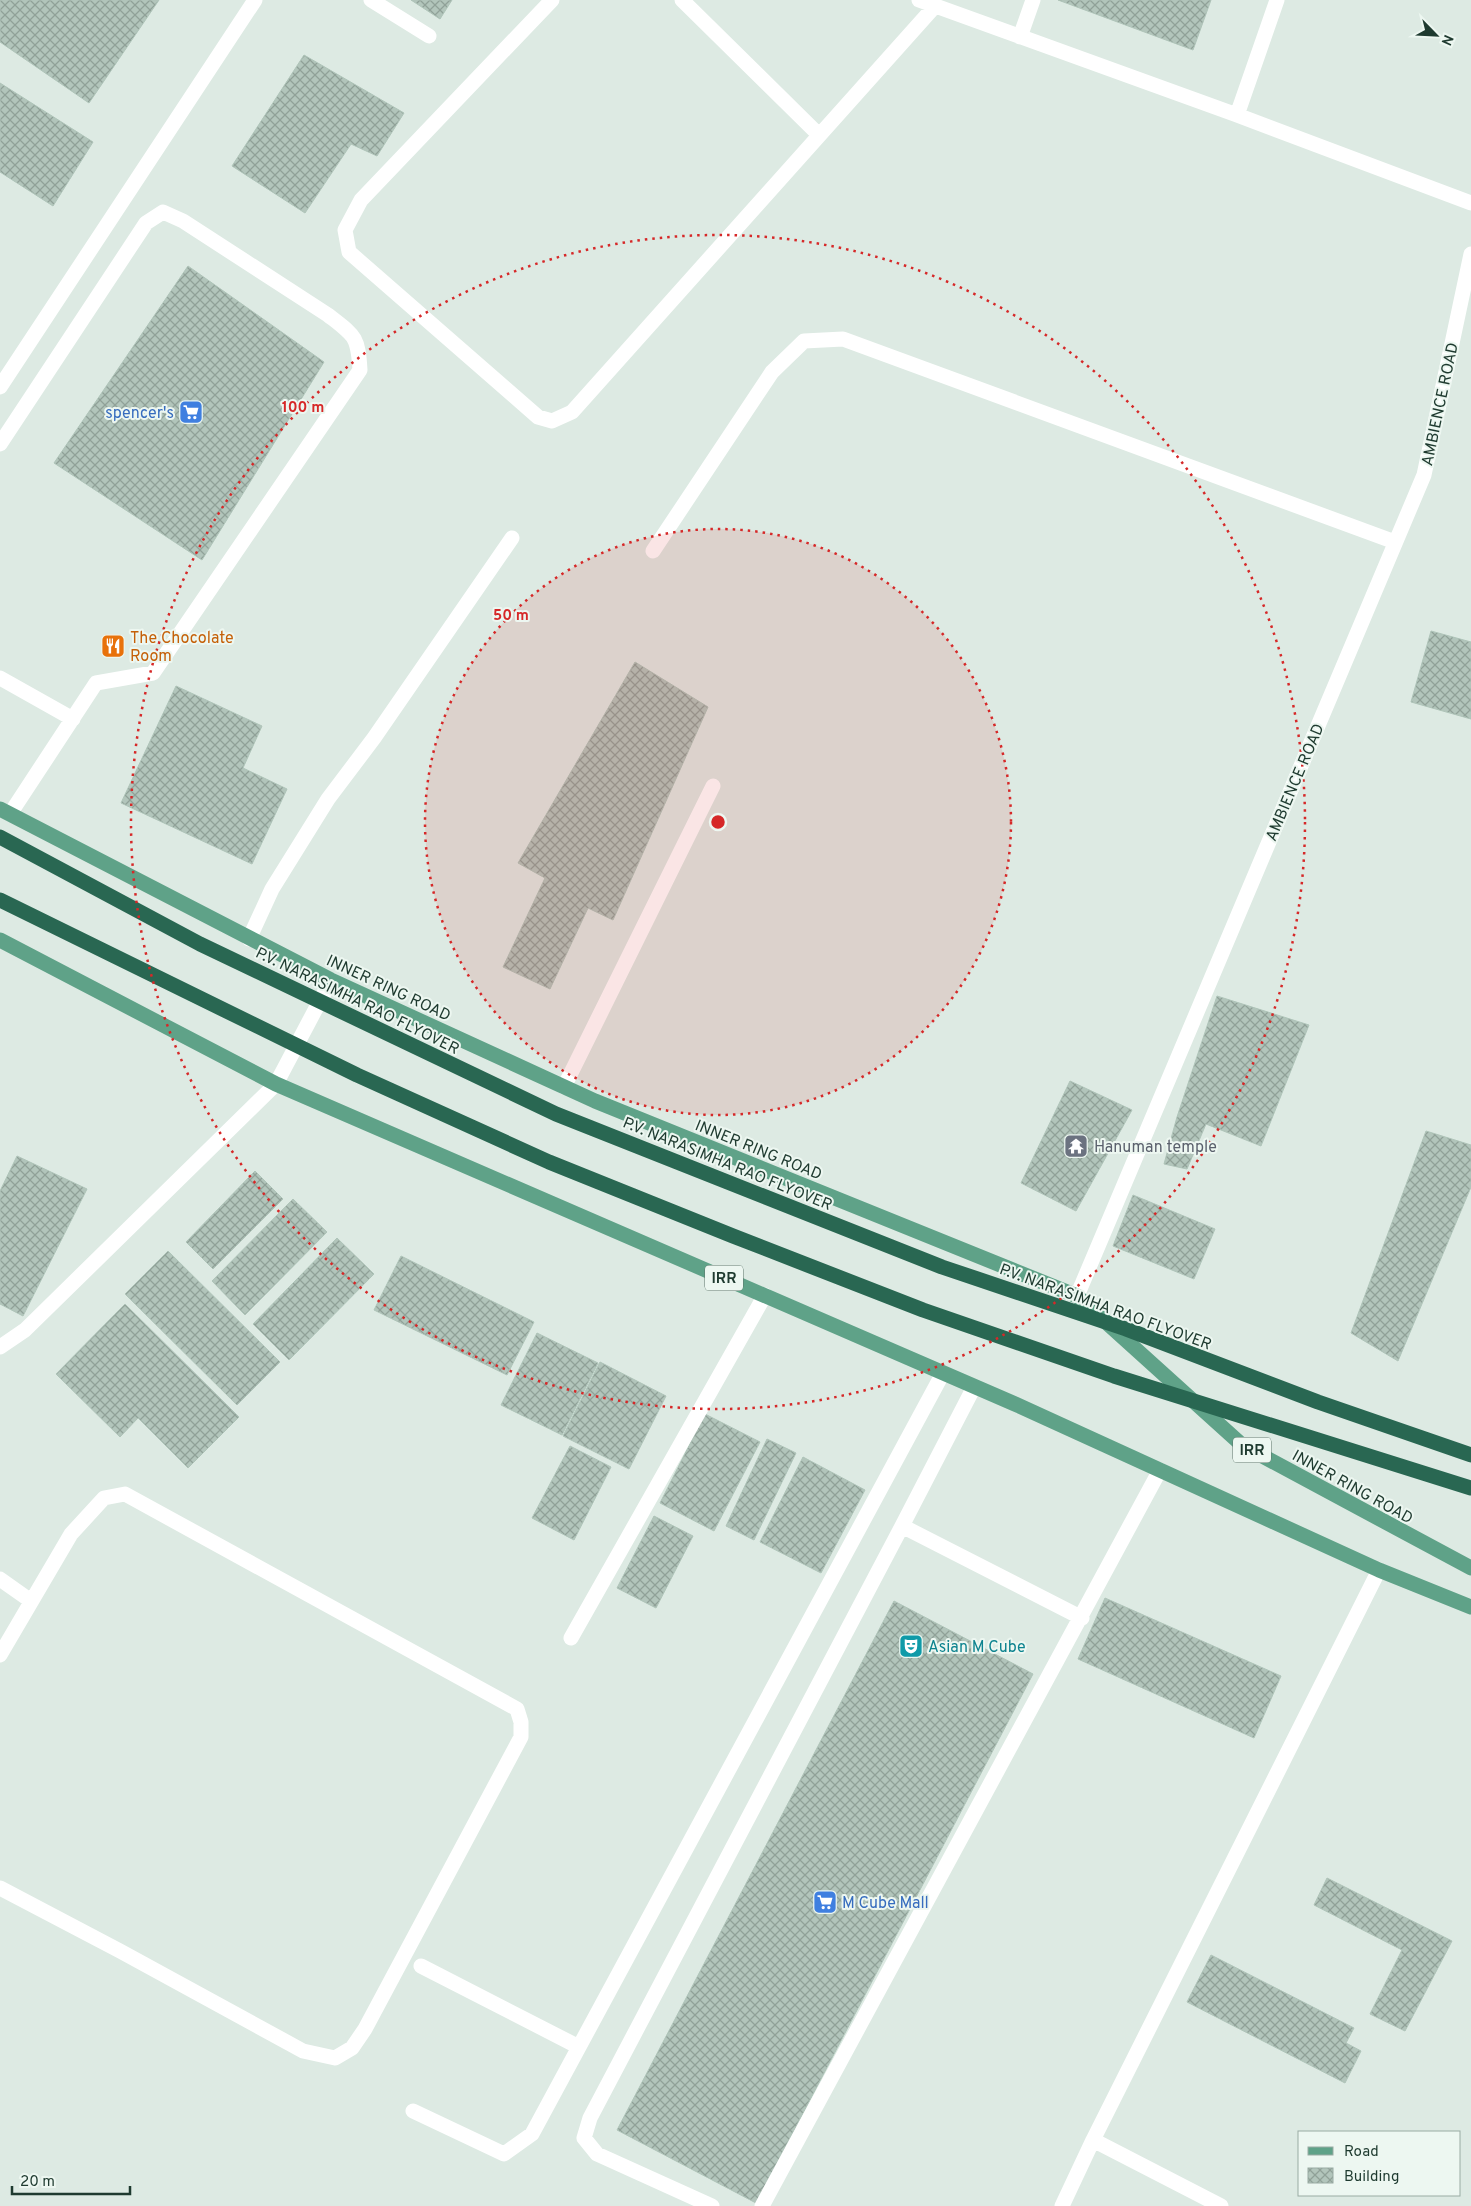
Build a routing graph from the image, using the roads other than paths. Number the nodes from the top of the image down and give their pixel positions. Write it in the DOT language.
graph roads {
  1 [pos="254,0"];
  2 [pos="371,0"];
  3 [pos="552,0"];
  4 [pos="682,0"];
  5 [pos="919,0"];
  6 [pos="1033,0"];
  7 [pos="1277,0"];
  8 [pos="935,6"];
  9 [pos="429,36"];
  10 [pos="1020,37"];
  11 [pos="1237,115"];
  12 [pos="819,135"];
  13 [pos="1471,203"];
  14 [pos="1471,254"];
  15 [pos="0,387"];
  16 [pos="0,444"];
  17 [pos="512,538"];
  18 [pos="1395,542"];
  19 [pos="653,551"];
  20 [pos="0,678"];
  21 [pos="73,719"];
  22 [pos="713,786"];
  23 [pos="5,811"];
  24 [pos="0,836"];
  25 [pos="0,900"];
  26 [pos="249,939"];
  27 [pos="0,940"];
  28 [pos="330,980"];
  29 [pos="276,1084"];
  30 [pos="564,1087"];
  31 [pos="765,1296"];
  32 [pos="1077,1296"];
  33 [pos="0,1347"];
  34 [pos="943,1373"];
  35 [pos="974,1386"];
  36 [pos="1471,1456"];
  37 [pos="1160,1470"];
  38 [pos="1471,1488"];
  39 [pos="902,1526"];
  40 [pos="1471,1568"];
  41 [pos="1379,1570"];
  42 [pos="0,1579"];
  43 [pos="31,1601"];
  44 [pos="1471,1607"];
  45 [pos="1082,1618"];
  46 [pos="571,1638"];
  47 [pos="0,1655"];
  48 [pos="0,1888"];
  49 [pos="421,1966"];
  50 [pos="579,2047"];
  51 [pos="413,2112"];
  52 [pos="1093,2140"];
  53 [pos="712,2206"];
  54 [pos="762,2206"];
  55 [pos="1062,2206"];
  56 [pos="1221,2206"];
  1 -- 15 [label="street"];
  2 -- 9 [label="street"];
  3 -- 12 [label="street"];
  4 -- 12 [label="street"];
  5 -- 8 [label="street"];
  6 -- 10 [label="street"];
  7 -- 11 [label="street"];
  8 -- 10 [label="street"];
  8 -- 12 [label="street"];
  10 -- 11 [label="street"];
  11 -- 13 [label="street"];
  14 -- 18 [label="street, AMBIENCE ROAD"];
  16 -- 21 [label="street"];
  17 -- 26 [label="street"];
  18 -- 19 [label="street"];
  18 -- 32 [label="street, AMBIENCE ROAD"];
  20 -- 21 [label="street"];
  21 -- 23 [label="street"];
  22 -- 30 [label="street"];
  23 -- 26 [label="main road, INNER RING ROAD / IRR"];
  24 -- 36 [label="highway, P.V. NARASIMHA RAO FLYOVER"];
  25 -- 38 [label="highway"];
  26 -- 28 [label="main road, INNER RING ROAD / IRR"];
  27 -- 29 [label="main road, IRR"];
  28 -- 29 [label="street"];
  28 -- 30 [label="main road, INNER RING ROAD / IRR"];
  29 -- 31 [label="main road, IRR"];
  29 -- 33 [label="street"];
  30 -- 32 [label="main road, INNER RING ROAD / IRR"];
  31 -- 34 [label="main road, IRR"];
  31 -- 46 [label="street"];
  32 -- 40 [label="main road, INNER RING ROAD / IRR"];
  34 -- 35 [label="main road, IRR"];
  34 -- 50 [label="street"];
  35 -- 37 [label="main road, IRR"];
  35 -- 39 [label="street"];
  37 -- 41 [label="main road, IRR"];
  37 -- 45 [label="street"];
  39 -- 45 [label="street"];
  39 -- 53 [label="street"];
  41 -- 44 [label="main road, IRR"];
  41 -- 52 [label="street"];
  42 -- 43 [label="street"];
  43 -- 47 [label="street"];
  43 -- 48 [label="street"];
  45 -- 54 [label="street"];
  49 -- 50 [label="street"];
  50 -- 51 [label="street"];
  52 -- 55 [label="street"];
  52 -- 56 [label="street"];
}
